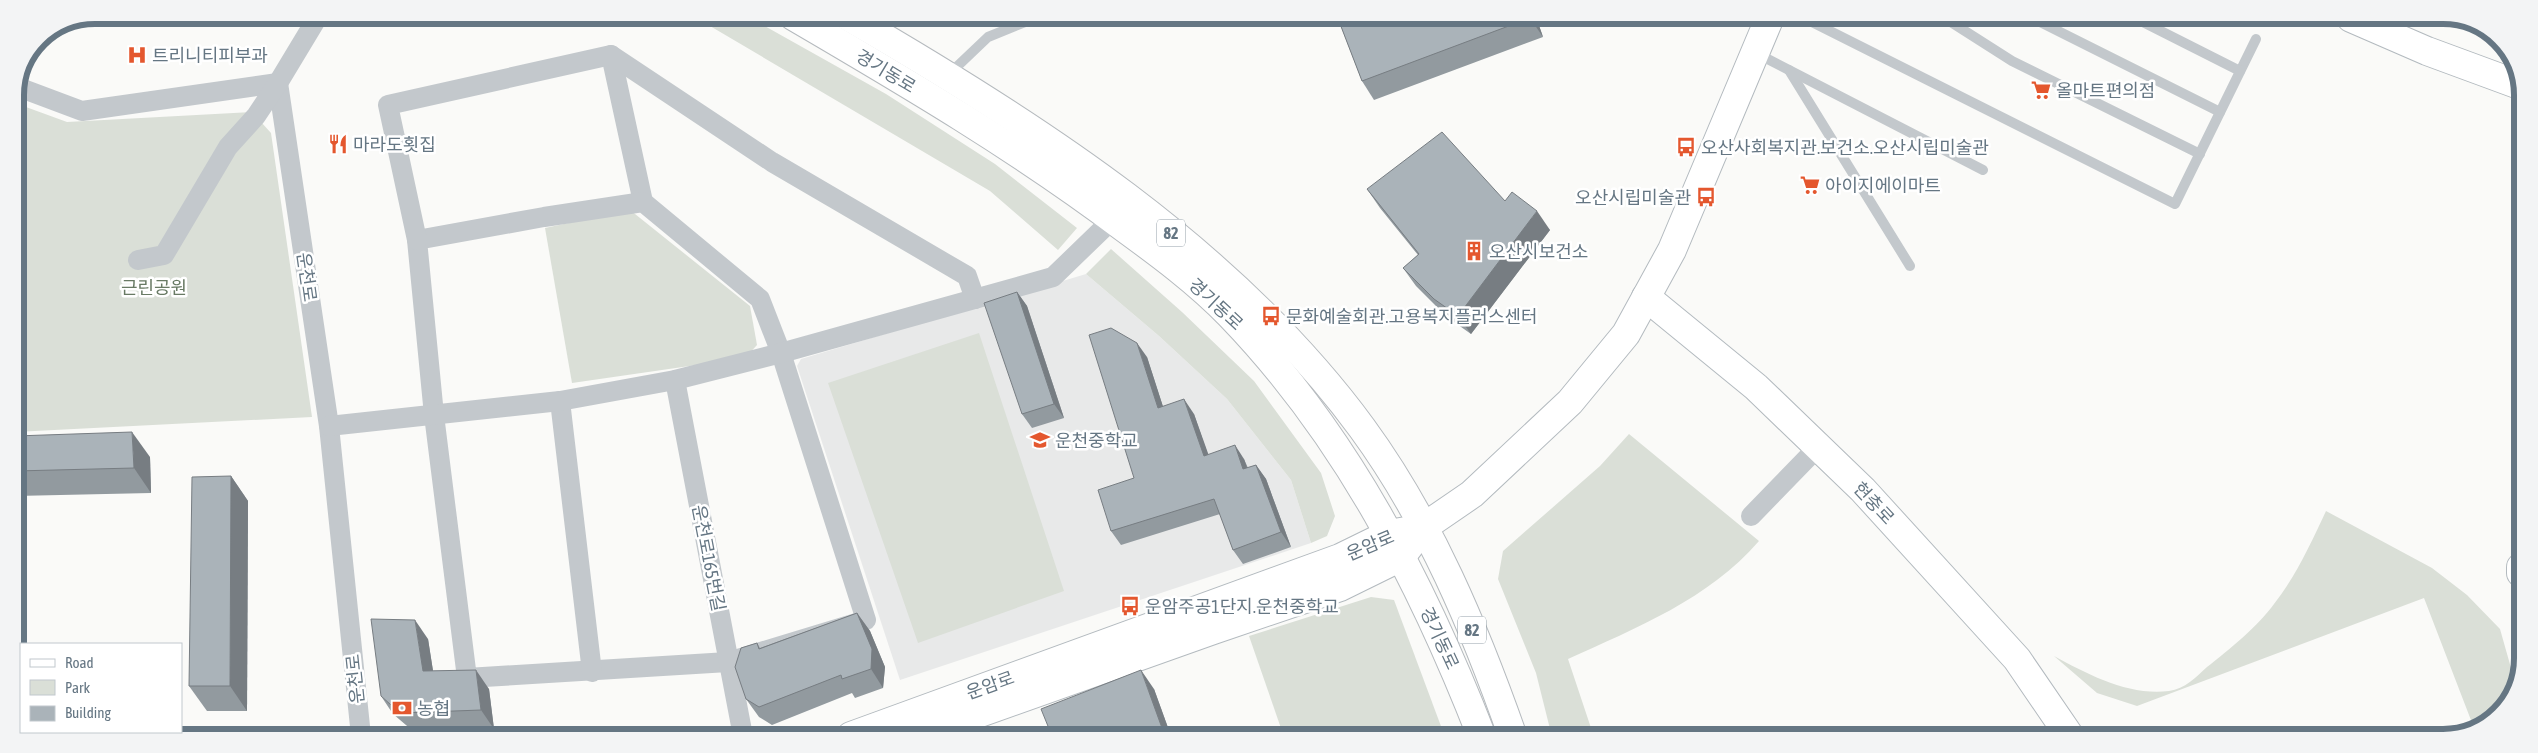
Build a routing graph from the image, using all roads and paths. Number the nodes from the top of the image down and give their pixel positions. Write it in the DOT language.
graph roads {
  1 [pos="314,24"];
  2 [pos="810,24"];
  3 [pos="858,24"];
  4 [pos="1020,24"];
  5 [pos="1767,24"];
  6 [pos="1816,24"];
  7 [pos="1954,24"];
  8 [pos="2044,24"];
  9 [pos="2147,24"];
  10 [pos="2365,24"];
  11 [pos="2256,39"];
  12 [pos="1755,52"];
  13 [pos="611,54"];
  14 [pos="1788,70"];
  15 [pos="2240,71"];
  16 [pos="278,83"];
  17 [pos="2513,83"];
  18 [pos="940,86"];
  19 [pos="24,89"];
  20 [pos="2220,112"];
  21 [pos="2200,154"];
  22 [pos="1983,170"];
  23 [pos="643,202"];
  24 [pos="1113,219"];
  25 [pos="416,240"];
  26 [pos="138,260"];
  27 [pos="1910,266"];
  28 [pos="1646,297"];
  29 [pos="975,299"];
  30 [pos="782,353"];
  31 [pos="675,380"];
  32 [pos="560,401"];
  33 [pos="434,415"];
  34 [pos="328,426"];
  35 [pos="1818,447"];
  36 [pos="1751,516"];
  37 [pos="1424,527"];
  38 [pos="1395,546"];
  39 [pos="728,662"];
  40 [pos="592,672"];
  41 [pos="360,729"];
  42 [pos="742,729"];
  43 [pos="870,729"];
  44 [pos="935,729"];
  45 [pos="1479,729"];
  46 [pos="1510,729"];
  47 [pos="2065,729"];
  1 -- 16 [label="street"];
  2 -- 18 [label="street, 경기동로 / 82"];
  3 -- 18 [label="street, 경기동로 / 82"];
  4 -- 18 [label="lane"];
  5 -- 12 [label="street"];
  6 -- 21 [label="lane"];
  7 -- 21 [label="lane"];
  8 -- 20 [label="lane"];
  9 -- 15 [label="lane"];
  10 -- 17 [label="street"];
  11 -- 15 [label="lane"];
  12 -- 14 [label="lane"];
  12 -- 28 [label="street"];
  13 -- 23 [label="street"];
  13 -- 25 [label="street"];
  13 -- 29 [label="street"];
  14 -- 22 [label="lane"];
  14 -- 27 [label="lane"];
  15 -- 20 [label="lane"];
  16 -- 19 [label="street"];
  16 -- 26 [label="street"];
  16 -- 34 [label="street, 운천로"];
  18 -- 24 [label="street, 경기동로 / 82"];
  18 -- 37 [label="street, 경기동로 / 82"];
  20 -- 21 [label="lane"];
  23 -- 25 [label="street"];
  23 -- 30 [label="street"];
  24 -- 29 [label="street"];
  24 -- 38 [label="street, 경기동로 / 82"];
  25 -- 33 [label="street"];
  28 -- 35 [label="street, 현충로"];
  28 -- 37 [label="street"];
  29 -- 30 [label="street"];
  30 -- 31 [label="street"];
  30 -- 39 [label="street"];
  31 -- 32 [label="street"];
  31 -- 39 [label="street, 운천로165번길"];
  32 -- 33 [label="street"];
  32 -- 40 [label="street"];
  33 -- 34 [label="street"];
  33 -- 40 [label="street"];
  34 -- 41 [label="street, 운천로"];
  35 -- 36 [label="street"];
  35 -- 47 [label="street, 현충로"];
  37 -- 38 [label="street, 운암로"];
  37 -- 46 [label="street, 경기동로 / 82"];
  38 -- 43 [label="street, 운암로"];
  38 -- 44 [label="street, 운암로"];
  38 -- 45 [label="street, 경기동로 / 82"];
  39 -- 40 [label="street"];
  39 -- 42 [label="street, 운천로165번길"];
}
